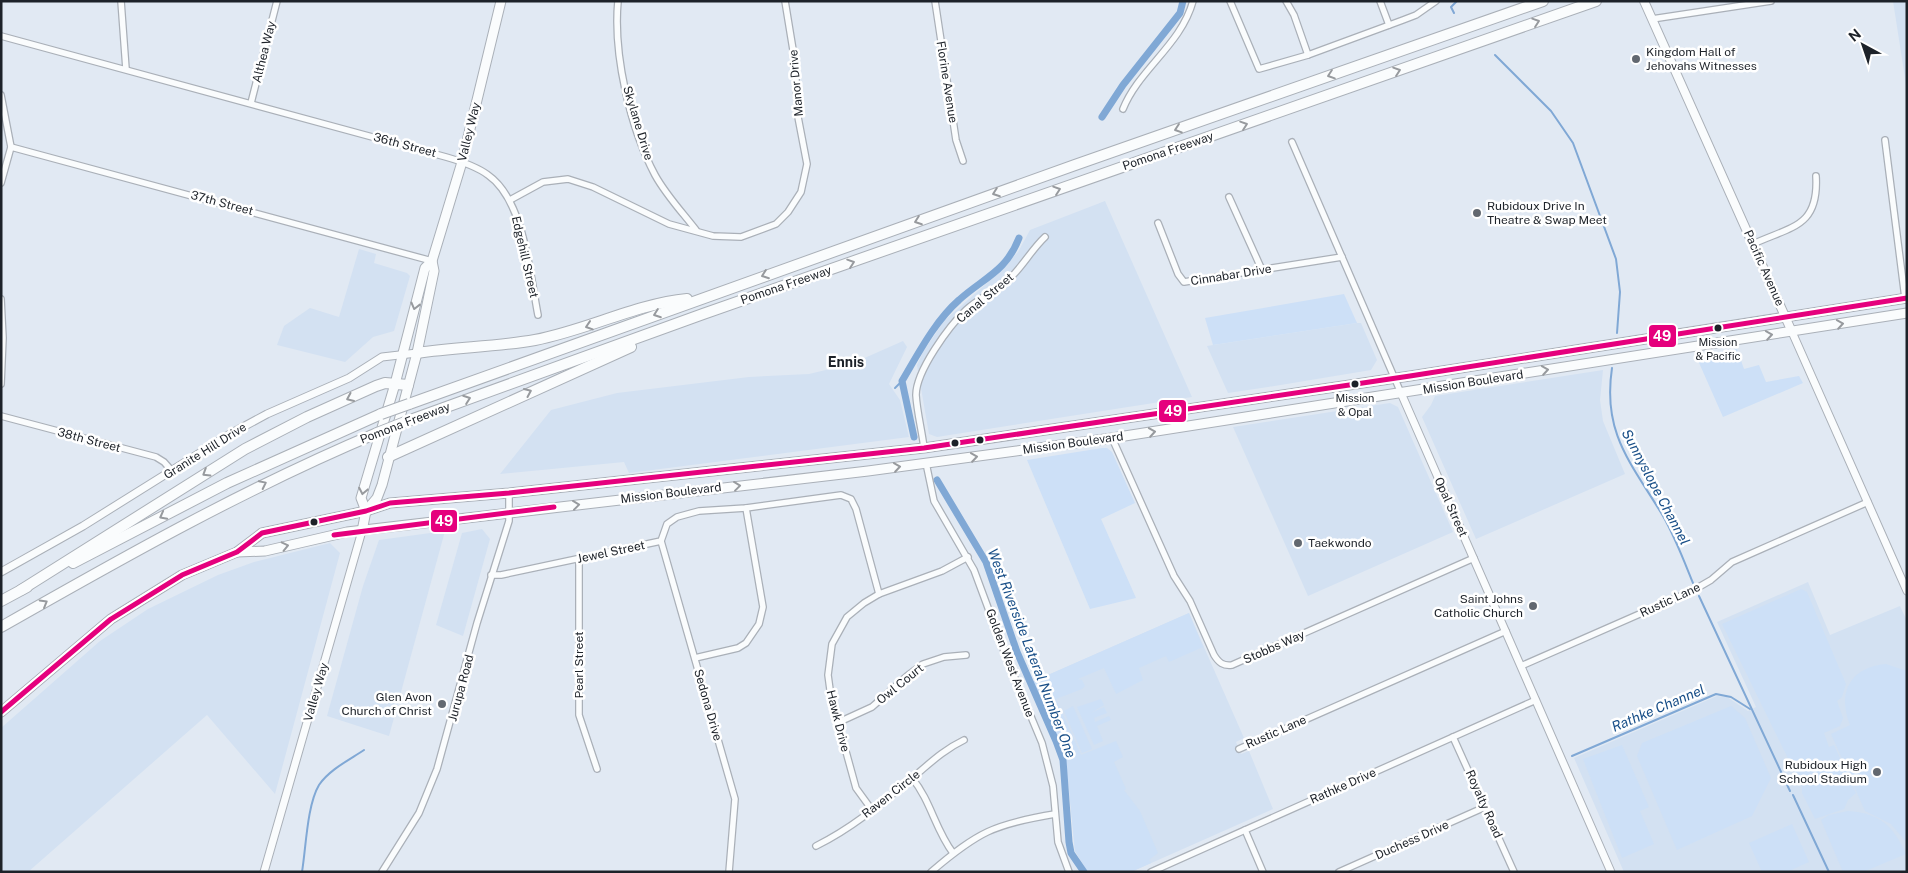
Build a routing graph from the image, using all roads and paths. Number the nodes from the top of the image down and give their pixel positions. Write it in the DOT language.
graph roads {
  1 [pos="121,1"];
  2 [pos="276,1"];
  3 [pos="501,1"];
  4 [pos="618,1"];
  5 [pos="786,1"];
  6 [pos="935,1"];
  7 [pos="1194,1"];
  8 [pos="1230,1"];
  9 [pos="1286,1"];
  10 [pos="1380,1"];
  11 [pos="1436,1"];
  12 [pos="1543,1"];
  13 [pos="1596,1"];
  14 [pos="1644,1"];
  15 [pos="1771,1"];
  16 [pos="1652,19"];
  17 [pos="1389,25"];
  18 [pos="1,36"];
  19 [pos="1308,55"];
  20 [pos="126,70"];
  21 [pos="1,95"];
  22 [pos="251,103"];
  23 [pos="1122,110"];
  24 [pos="1884,140"];
  25 [pos="1292,142"];
  26 [pos="11,147"];
  27 [pos="963,161"];
  28 [pos="462,162"];
  29 [pos="1816,176"];
  30 [pos="1,182"];
  31 [pos="1229,197"];
  32 [pos="510,200"];
  33 [pos="1158,223"];
  34 [pos="696,231"];
  35 [pos="1045,237"];
  36 [pos="1753,244"];
  37 [pos="1342,257"];
  38 [pos="432,261"];
  39 [pos="1904,266"];
  40 [pos="1262,270"];
  41 [pos="703,297"];
  42 [pos="1906,298"];
  43 [pos="1,299"];
  44 [pos="1907,313"];
  45 [pos="703,314"];
  46 [pos="538,315"];
  47 [pos="1786,317"];
  48 [pos="1792,332"];
  49 [pos="417,353"];
  50 [pos="403,354"];
  51 [pos="1394,378"];
  52 [pos="1,384"];
  53 [pos="395,384"];
  54 [pos="408,386"];
  55 [pos="1401,393"];
  56 [pos="1,416"];
  57 [pos="1112,438"];
  58 [pos="924,448"];
  59 [pos="388,457"];
  60 [pos="926,463"];
  61 [pos="172,471"];
  62 [pos="509,493"];
  63 [pos="1868,502"];
  64 [pos="746,508"];
  65 [pos="366,511"];
  66 [pos="510,512"];
  67 [pos="362,530"];
  68 [pos="661,541"];
  69 [pos="237,552"];
  70 [pos="968,557"];
  71 [pos="1474,558"];
  72 [pos="580,559"];
  73 [pos="1,572"];
  74 [pos="491,575"];
  75 [pos="21,590"];
  76 [pos="1907,591"];
  77 [pos="879,594"];
  78 [pos="1,601"];
  79 [pos="1,627"];
  80 [pos="1506,631"];
  81 [pos="966,655"];
  82 [pos="695,658"];
  83 [pos="1521,666"];
  84 [pos="1536,700"];
  85 [pos="1,712"];
  86 [pos="837,723"];
  87 [pos="1453,737"];
  88 [pos="964,740"];
  89 [pos="1239,749"];
  90 [pos="597,769"];
  91 [pos="912,778"];
  92 [pos="1485,807"];
  93 [pos="872,810"];
  94 [pos="1055,814"];
  95 [pos="1245,830"];
  96 [pos="816,846"];
  97 [pos="953,853"];
  98 [pos="264,872"];
  99 [pos="382,872"];
  100 [pos="729,872"];
  101 [pos="930,872"];
  102 [pos="1069,872"];
  103 [pos="1151,872"];
  104 [pos="1263,872"];
  105 [pos="1339,872"];
  106 [pos="1514,872"];
  107 [pos="1611,872"];
  1 -- 20 [label="street"];
  2 -- 22 [label="street, Althea Way"];
  3 -- 28 [label="main road, Valley Way"];
  4 -- 34 [label="street, Skylane Drive"];
  5 -- 34 [label="street, Manor Drive"];
  6 -- 27 [label="street, Florine Avenue"];
  7 -- 23 [label="street"];
  8 -- 19 [label="street"];
  9 -- 19 [label="street"];
  10 -- 17 [label="street"];
  11 -- 17 [label="street"];
  12 -- 41 [label="highway, Pomona Freeway, one-way"];
  45 -- 13 [label="highway, Pomona Freeway, one-way"];
  14 -- 16 [label="main road, Pacific Avenue"];
  15 -- 16 [label="street"];
  16 -- 36 [label="main road, Pacific Avenue"];
  17 -- 19 [label="street"];
  18 -- 20 [label="street, 36th Street"];
  20 -- 22 [label="street, 36th Street"];
  21 -- 26 [label="street"];
  22 -- 28 [label="street, 36th Street"];
  24 -- 39 [label="street"];
  25 -- 37 [label="street, Opal Street"];
  26 -- 30 [label="street"];
  26 -- 38 [label="street, 37th Street"];
  28 -- 32 [label="street, 36th Street"];
  28 -- 38 [label="main road, Valley Way"];
  29 -- 36 [label="street"];
  31 -- 40 [label="street"];
  32 -- 34 [label="street"];
  32 -- 46 [label="street, Edgehill Street"];
  33 -- 40 [label="street, Cinnabar Drive"];
  35 -- 58 [label="street, Canal Street"];
  36 -- 47 [label="main road, Pacific Avenue"];
  37 -- 40 [label="street, Cinnabar Drive"];
  37 -- 51 [label="street, Opal Street"];
  38 -- 49 [label="main road, Valley Way"];
  38 -- 50 [label="main road, Valley Way, one-way"];
  39 -- 42 [label="street"];
  41 -- 49 [label="highway, one-way"];
  41 -- 75 [label="highway, Pomona Freeway, one-way, bridge"];
  42 -- 47 [label="main road, Mission Boulevard"];
  43 -- 52 [label="street"];
  48 -- 44 [label="main road, Mission Boulevard, one-way"];
  59 -- 45 [label="highway, one-way"];
  79 -- 45 [label="highway, Pomona Freeway, one-way, bridge"];
  47 -- 48 [label="main road, Pacific Avenue"];
  47 -- 51 [label="main road, Mission Boulevard"];
  55 -- 48 [label="main road, Mission Boulevard, one-way"];
  48 -- 63 [label="street, Pacific Avenue"];
  49 -- 50 [label="street, Granite Hill Drive"];
  49 -- 54 [label="main road, Valley Way"];
  50 -- 53 [label="main road, Valley Way"];
  50 -- 61 [label="street, Granite Hill Drive"];
  51 -- 55 [label="street, Opal Street"];
  51 -- 58 [label="main road, Mission Boulevard"];
  53 -- 54 [label="highway"];
  53 -- 65 [label="main road, Valley Way, one-way"];
  53 -- 75 [label="highway, one-way"];
  54 -- 59 [label="main road, Valley Way"];
  57 -- 55 [label="main road, Mission Boulevard, one-way"];
  55 -- 71 [label="street, Opal Street"];
  56 -- 61 [label="street, 38th Street"];
  60 -- 57 [label="main road, Mission Boulevard, one-way"];
  57 -- 71 [label="street, Stobbs Way"];
  58 -- 60 [label="main road"];
  58 -- 62 [label="main road, Mission Boulevard"];
  59 -- 65 [label="main road, Valley Way"];
  66 -- 60 [label="main road, Mission Boulevard, one-way"];
  60 -- 70 [label="street, Golden West Avenue"];
  61 -- 73 [label="street, Granite Hill Drive"];
  62 -- 65 [label="main road, Mission Boulevard"];
  62 -- 66 [label="street, Jurupa Road"];
  63 -- 76 [label="street, Pacific Avenue"];
  63 -- 83 [label="street, Rustic Lane"];
  64 -- 68 [label="street, Jewel Street"];
  64 -- 77 [label="street, Jewel Street"];
  64 -- 82 [label="street"];
  65 -- 67 [label="main road, Valley Way"];
  65 -- 69 [label="main road, Mission Boulevard"];
  66 -- 67 [label="main road, Mission Boulevard"];
  66 -- 74 [label="street, Jurupa Road"];
  69 -- 67 [label="main road, Mission Boulevard, one-way"];
  67 -- 98 [label="street, Valley Way"];
  68 -- 72 [label="street, Jewel Street"];
  68 -- 82 [label="street, Sedona Drive"];
  69 -- 85 [label="main road, Mission Boulevard"];
  70 -- 77 [label="street, Hawk Drive"];
  70 -- 94 [label="street, Golden West Avenue"];
  71 -- 80 [label="street, Opal Street"];
  72 -- 74 [label="street, Jewel Street"];
  72 -- 90 [label="street, Pearl Street"];
  74 -- 99 [label="street, Jurupa Road"];
  75 -- 78 [label="highway, Pomona Freeway"];
  77 -- 86 [label="street, Hawk Drive"];
  80 -- 83 [label="street, Opal Street"];
  80 -- 89 [label="street, Rustic Lane"];
  81 -- 86 [label="street, Owl Court"];
  82 -- 100 [label="street, Sedona Drive"];
  83 -- 84 [label="street, Opal Street"];
  84 -- 87 [label="street, Rathke Drive"];
  84 -- 107 [label="street, Opal Street"];
  86 -- 93 [label="street, Hawk Drive"];
  87 -- 92 [label="street, Royalty Road"];
  87 -- 95 [label="street, Rathke Drive"];
  88 -- 91 [label="street, Raven Circle"];
  91 -- 93 [label="street, Raven Circle"];
  91 -- 97 [label="street"];
  92 -- 105 [label="street, Duchess Drive"];
  92 -- 106 [label="street, Royalty Road"];
  93 -- 96 [label="street, Raven Circle"];
  94 -- 97 [label="street"];
  94 -- 102 [label="street, Golden West Avenue"];
  95 -- 103 [label="street, Rathke Drive"];
  95 -- 104 [label="street"];
  97 -- 101 [label="street"];
}
